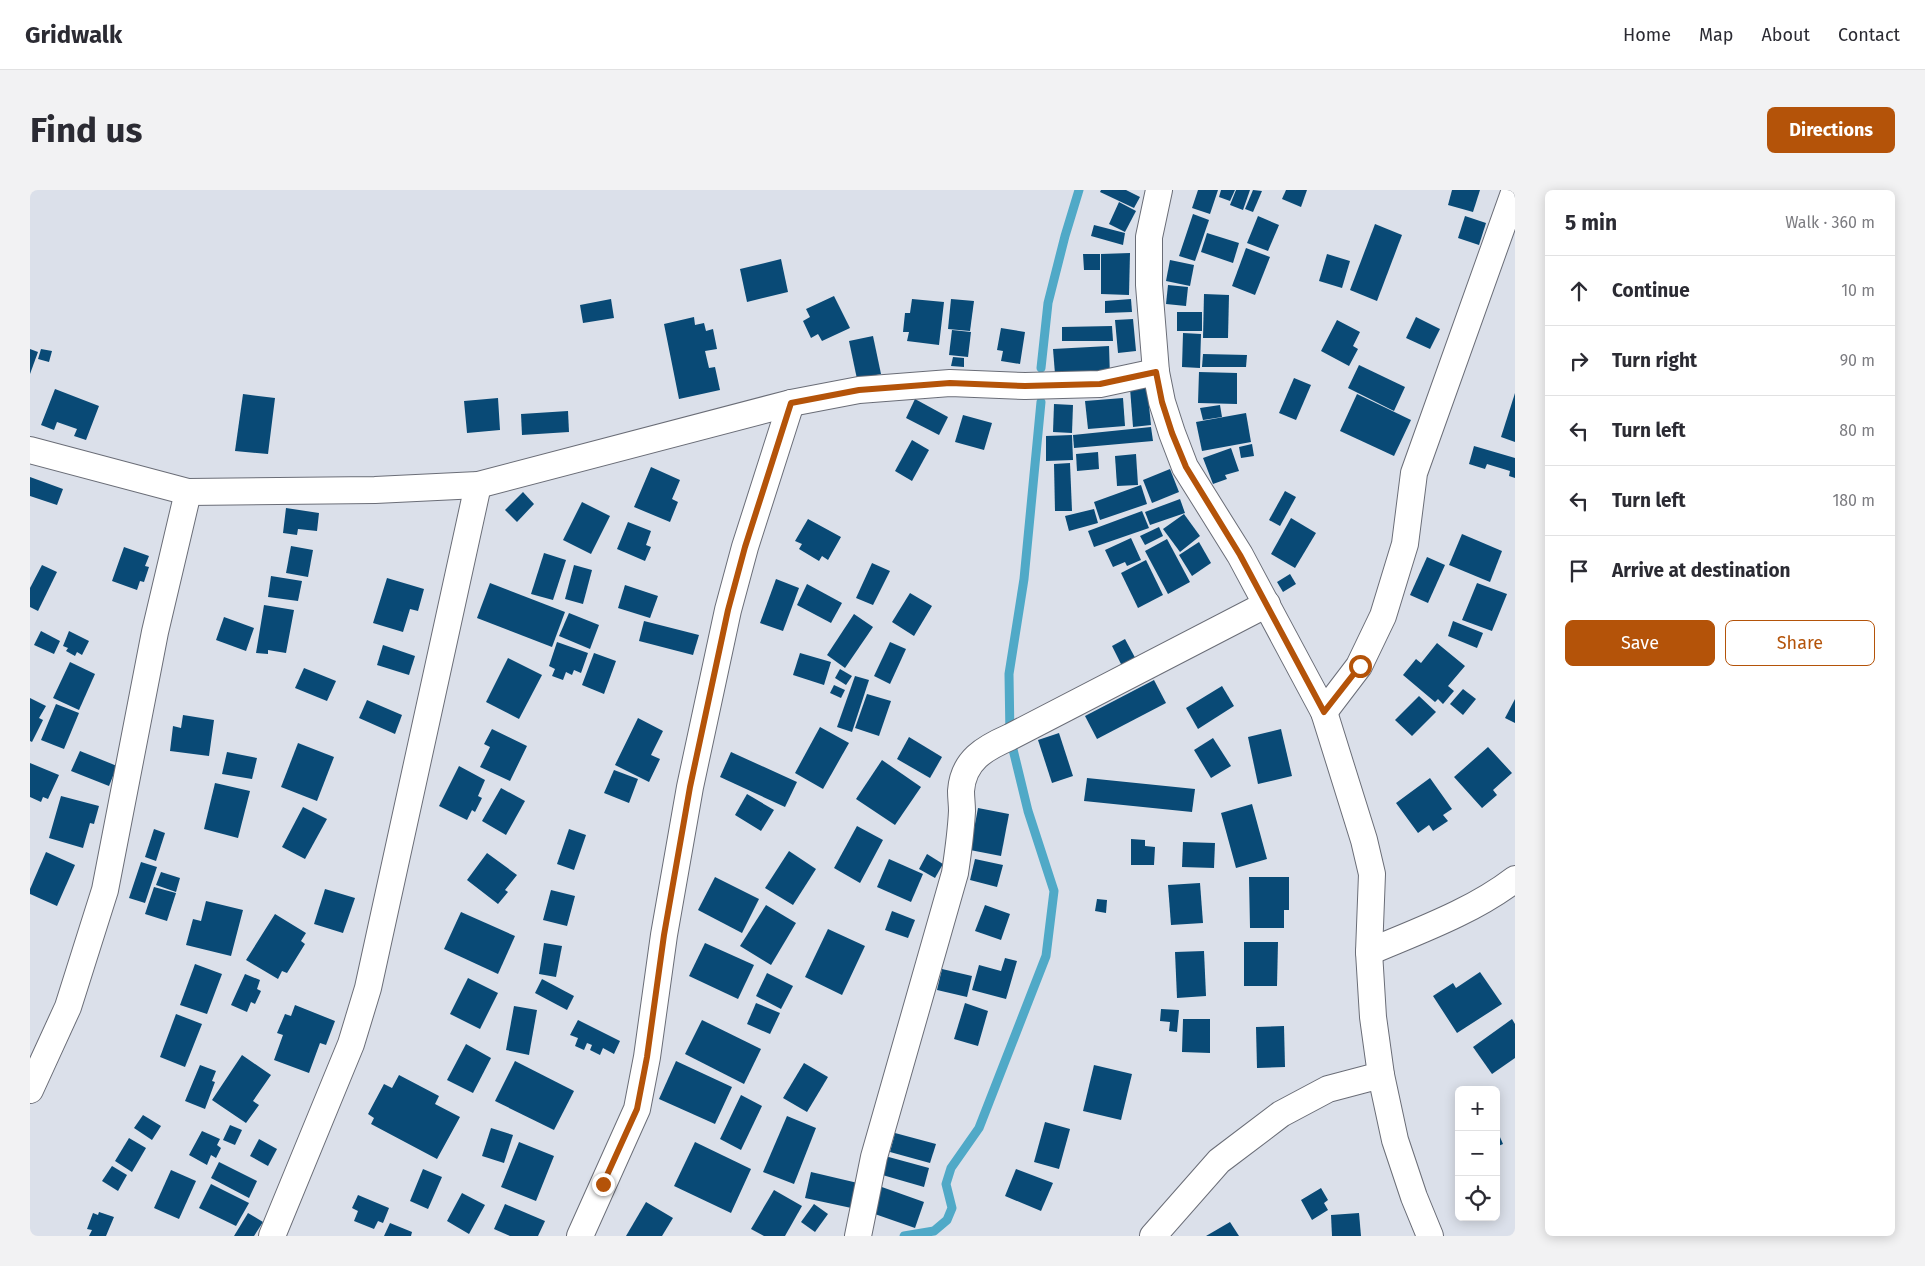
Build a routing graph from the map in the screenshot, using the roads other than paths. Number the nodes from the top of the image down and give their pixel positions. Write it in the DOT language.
graph roads {
  1 [pos="1159,190"];
  2 [pos="1514,190"];
  3 [pos="1156,372"];
  4 [pos="791,403"];
  5 [pos="30,450"];
  6 [pos="478,485"];
  7 [pos="188,492"];
  8 [pos="1267,604"];
  9 [pos="1324,712"];
  10 [pos="1515,879"];
  11 [pos="1369,952"];
  12 [pos="1381,1075"];
  13 [pos="30,1090"];
  14 [pos="272,1236"];
  15 [pos="580,1236"];
  16 [pos="858,1236"];
  17 [pos="1153,1236"];
  18 [pos="1430,1236"];
  1 -- 3 [label="street"];
  2 -- 9 [label="street"];
  3 -- 4 [label="street"];
  3 -- 8 [label="street"];
  4 -- 6 [label="street"];
  4 -- 15 [label="street"];
  5 -- 7 [label="street"];
  6 -- 7 [label="street"];
  6 -- 14 [label="street"];
  7 -- 13 [label="street"];
  8 -- 9 [label="street"];
  8 -- 16 [label="street"];
  9 -- 11 [label="street"];
  10 -- 11 [label="street"];
  11 -- 12 [label="street"];
  12 -- 17 [label="street"];
  12 -- 18 [label="street"];
}
